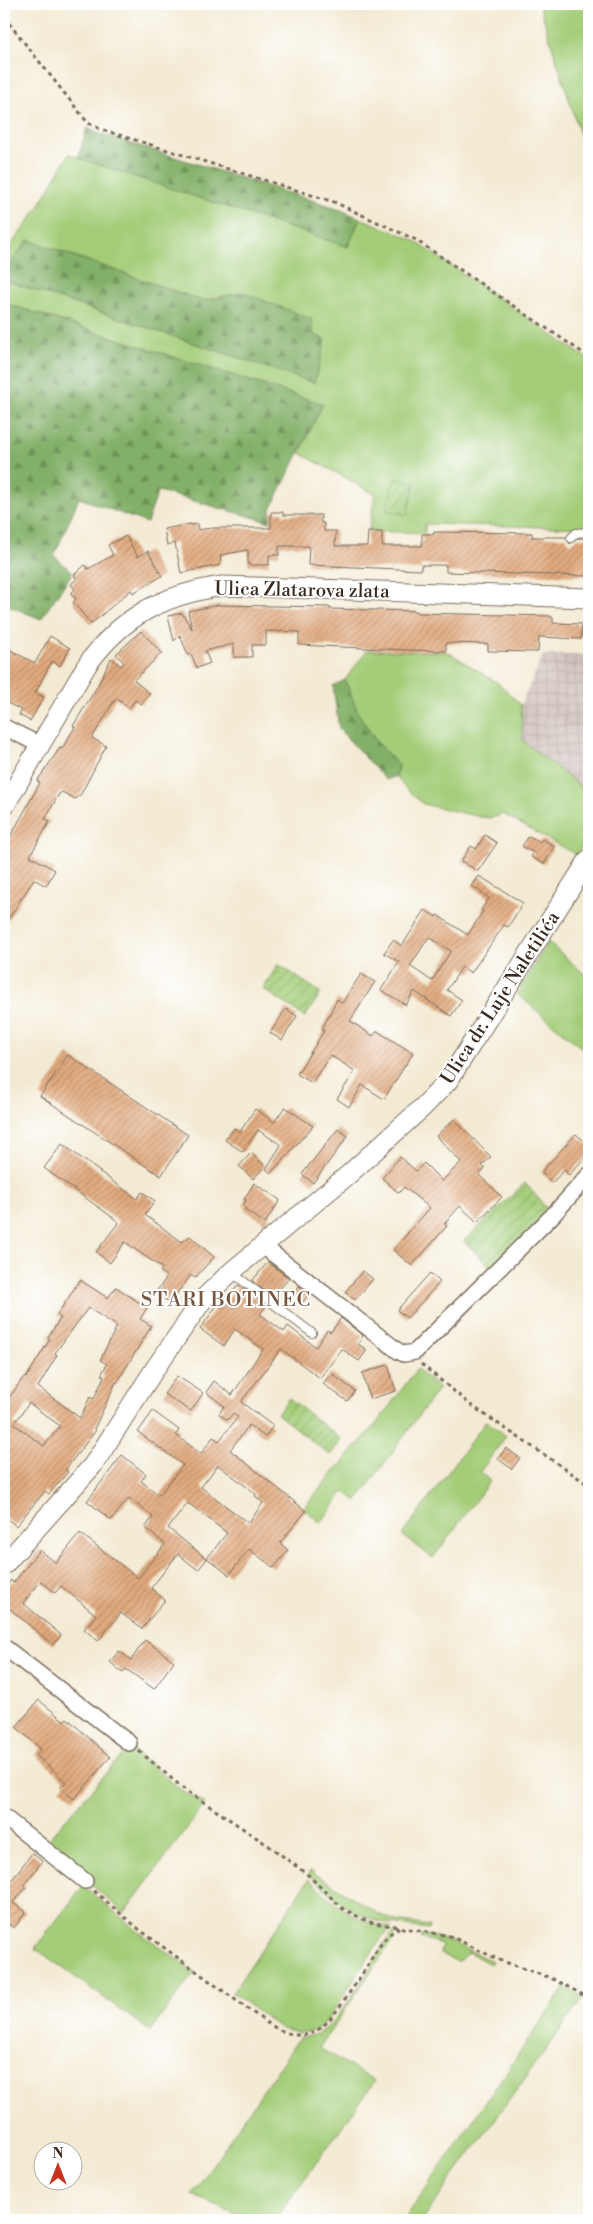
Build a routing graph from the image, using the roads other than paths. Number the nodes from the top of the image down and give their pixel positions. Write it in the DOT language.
graph roads {
  1 [pos="589,532"];
  2 [pos="571,538"];
  3 [pos="589,598"];
  4 [pos="4,727"];
  5 [pos="40,745"];
  6 [pos="4,807"];
  7 [pos="589,859"];
  8 [pos="589,1176"];
  9 [pos="263,1246"];
  10 [pos="231,1272"];
  11 [pos="312,1332"];
  12 [pos="4,1565"];
  13 [pos="4,1648"];
  14 [pos="129,1743"];
  15 [pos="4,1817"];
  16 [pos="84,1882"];
  1 -- 2 [label="lane"];
  3 -- 5 [label="street, Ulica Zlatarova zlata"];
  4 -- 5 [label="street"];
  5 -- 6 [label="street, Ulica Zlatarova zlata"];
  7 -- 9 [label="street, Ulica dr. Luje Naletilića"];
  8 -- 9 [label="street"];
  9 -- 10 [label="street, Ulica dr. Luje Naletilića"];
  10 -- 11 [label="lane"];
  10 -- 12 [label="street, Ulica dr. Luje Naletilića"];
  13 -- 14 [label="street"];
  15 -- 16 [label="street"];
}
